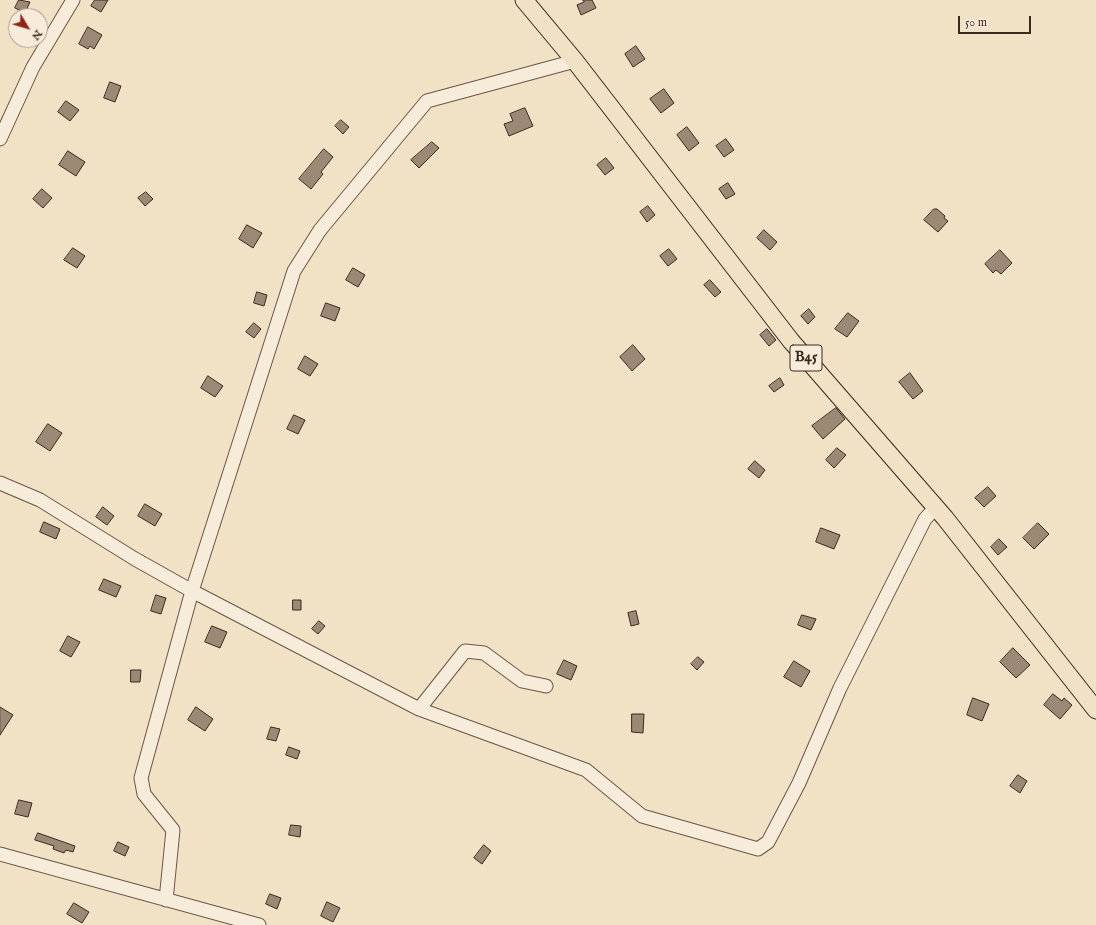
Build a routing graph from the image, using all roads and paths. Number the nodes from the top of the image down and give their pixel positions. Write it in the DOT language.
graph roads {
  1 [pos="73,0"];
  2 [pos="524,0"];
  3 [pos="575,61"];
  4 [pos="0,139"];
  5 [pos="0,484"];
  6 [pos="936,508"];
  7 [pos="192,591"];
  8 [pos="546,686"];
  9 [pos="419,709"];
  10 [pos="1096,710"];
  11 [pos="0,854"];
  12 [pos="166,900"];
  13 [pos="259,925"];
  1 -- 4 [label="street"];
  2 -- 3 [label="main road, B45"];
  3 -- 6 [label="main road, B45"];
  3 -- 7 [label="street"];
  5 -- 7 [label="street"];
  6 -- 9 [label="street"];
  6 -- 10 [label="main road, B45"];
  7 -- 9 [label="street"];
  7 -- 12 [label="street"];
  8 -- 9 [label="street"];
  11 -- 12 [label="street"];
  12 -- 13 [label="street"];
}
